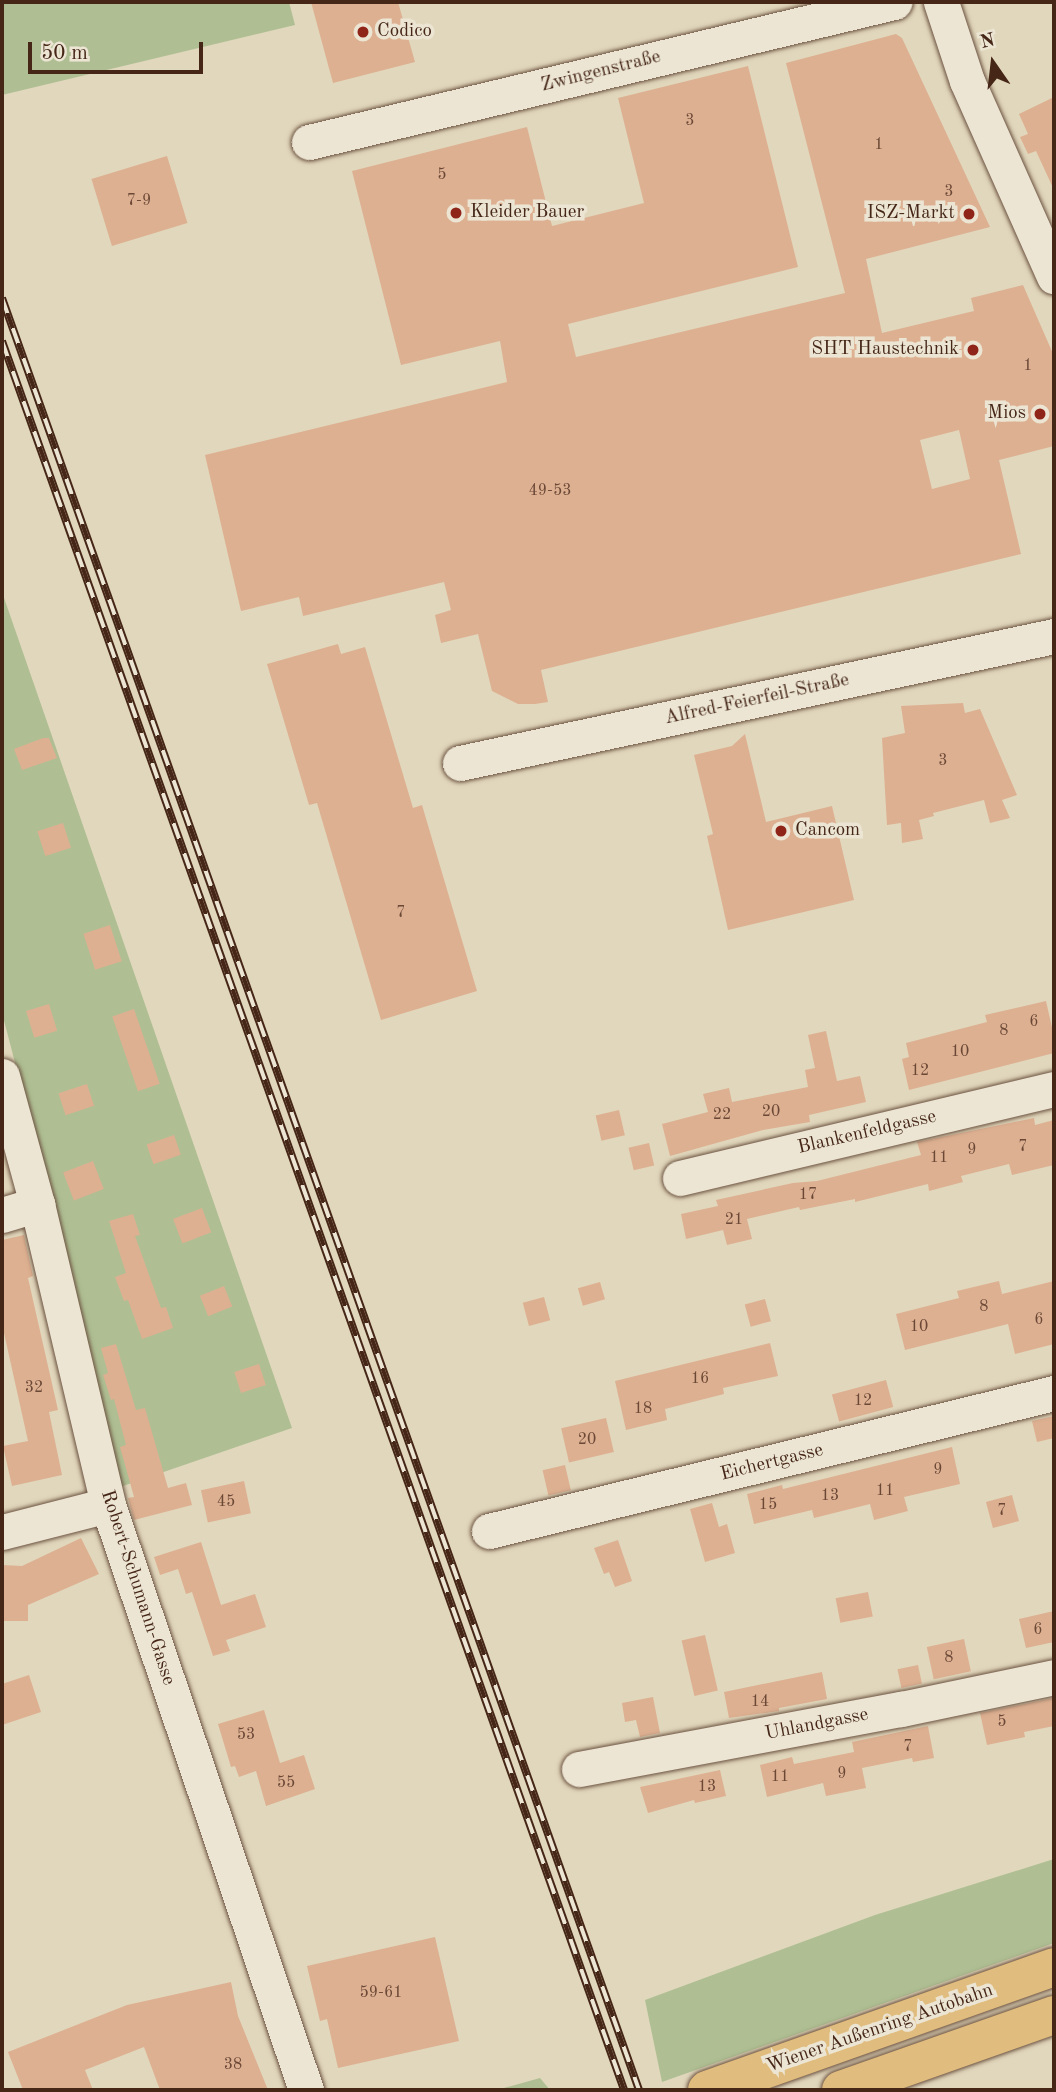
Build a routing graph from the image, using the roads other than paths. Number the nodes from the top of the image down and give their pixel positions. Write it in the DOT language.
graph roads {
  1 [pos="894,2"];
  2 [pos="941,2"];
  3 [pos="309,142"];
  4 [pos="1054,276"];
  5 [pos="1054,636"];
  6 [pos="460,763"];
  7 [pos="2,1076"];
  8 [pos="1054,1089"];
  9 [pos="680,1178"];
  10 [pos="37,1204"];
  11 [pos="2,1215"];
  12 [pos="1054,1393"];
  13 [pos="108,1504"];
  14 [pos="489,1531"];
  15 [pos="2,1532"];
  16 [pos="1054,1677"];
  17 [pos="579,1769"];
  18 [pos="1054,1967"];
  19 [pos="1054,2015"];
  20 [pos="306,2090"];
  21 [pos="707,2090"];
  22 [pos="841,2090"];
  1 -- 3 [label="street, Zwingenstraße"];
  2 -- 4 [label="street"];
  5 -- 6 [label="street, Alfred-Feierfeil-Straße"];
  7 -- 10 [label="street, Robert-Schumann-Gasse"];
  8 -- 9 [label="street, Blankenfeldgasse"];
  10 -- 11 [label="street"];
  10 -- 13 [label="street, Robert-Schumann-Gasse"];
  12 -- 14 [label="street, Eichertgasse"];
  13 -- 15 [label="street"];
  13 -- 20 [label="street, Robert-Schumann-Gasse"];
  16 -- 17 [label="street, Uhlandgasse"];
  18 -- 21 [label="highway, Wiener Außenring Autobahn"];
  19 -- 22 [label="highway"];
}
